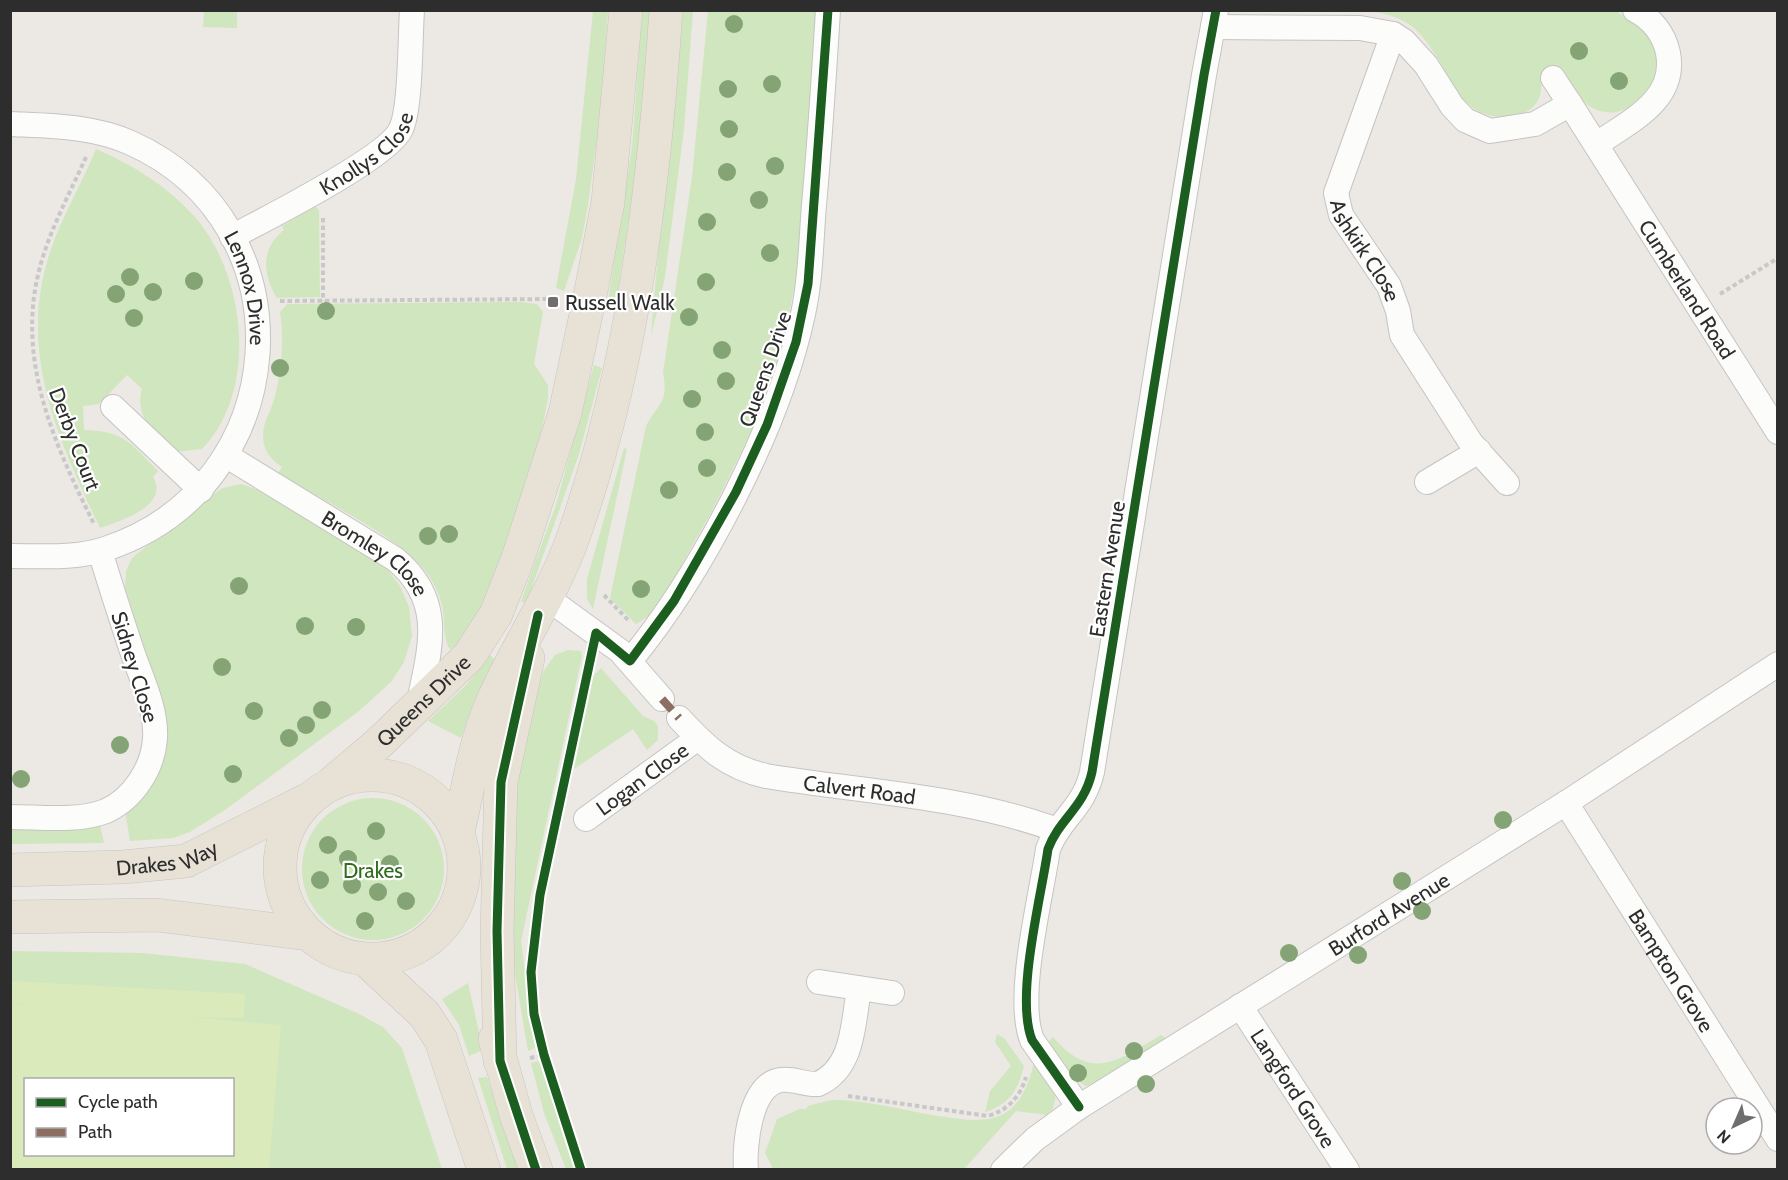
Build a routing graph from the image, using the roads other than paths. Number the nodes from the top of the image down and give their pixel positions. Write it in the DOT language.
graph roads {
  1 [pos="412,10"];
  2 [pos="626,10"];
  3 [pos="666,10"];
  4 [pos="828,10"];
  5 [pos="1635,10"];
  6 [pos="1215,19"];
  7 [pos="1394,34"];
  8 [pos="1553,78"];
  9 [pos="1570,104"];
  10 [pos="10,124"];
  11 [pos="1597,144"];
  12 [pos="232,237"];
  13 [pos="113,407"];
  14 [pos="1778,432"];
  15 [pos="1479,451"];
  16 [pos="227,456"];
  17 [pos="1427,482"];
  18 [pos="1507,483"];
  19 [pos="201,490"];
  20 [pos="102,550"];
  21 [pos="10,556"];
  22 [pos="542,607"];
  23 [pos="630,661"];
  24 [pos="1778,664"];
  25 [pos="662,699"];
  26 [pos="418,706"];
  27 [pos="679,718"];
  28 [pos="698,738"];
  29 [pos="321,791"];
  30 [pos="1566,803"];
  31 [pos="10,817"];
  32 [pos="586,819"];
  33 [pos="1057,830"];
  34 [pos="458,832"];
  35 [pos="10,870"];
  36 [pos="464,870"];
  37 [pos="10,917"];
  38 [pos="308,934"];
  39 [pos="366,960"];
  40 [pos="819,982"];
  41 [pos="859,989"];
  42 [pos="892,993"];
  43 [pos="1240,1006"];
  44 [pos="500,1061"];
  45 [pos="1079,1107"];
  46 [pos="1778,1139"];
  47 [pos="484,1170"];
  48 [pos="536,1170"];
  49 [pos="746,1170"];
  50 [pos="1003,1170"];
  51 [pos="1347,1170"];
  1 -- 12 [label="street, Knollys Close"];
  2 -- 26 [label="main road, Queens Drive"];
  3 -- 22 [label="main road"];
  4 -- 23 [label="street, Queens Drive"];
  5 -- 11 [label="street"];
  6 -- 7 [label="street"];
  6 -- 33 [label="street, Eastern Avenue"];
  7 -- 9 [label="street"];
  7 -- 15 [label="street, Ashkirk Close"];
  8 -- 9 [label="street, Cumberland Road"];
  9 -- 11 [label="street, Cumberland Road"];
  10 -- 12 [label="street, Lennox Drive"];
  11 -- 14 [label="street, Cumberland Road"];
  12 -- 16 [label="street, Lennox Drive"];
  13 -- 19 [label="street"];
  15 -- 17 [label="street"];
  15 -- 18 [label="street, Ashkirk Close"];
  16 -- 19 [label="street, Lennox Drive"];
  16 -- 26 [label="street, Bromley Close"];
  19 -- 20 [label="street, Lennox Drive"];
  20 -- 21 [label="street, Lennox Drive"];
  20 -- 31 [label="street, Sidney Close"];
  22 -- 23 [label="street"];
  22 -- 34 [label="main road"];
  22 -- 44 [label="main road"];
  23 -- 25 [label="street"];
  24 -- 30 [label="street, Burford Avenue"];
  26 -- 29 [label="main road, Queens Drive"];
  27 -- 28 [label="street, Calvert Road"];
  28 -- 32 [label="street, Logan Close"];
  28 -- 33 [label="street, Calvert Road"];
  29 -- 34 [label="main road, Drakes Way"];
  29 -- 35 [label="main road, Drakes Way"];
  29 -- 38 [label="main road, Drakes Way"];
  30 -- 43 [label="street, Burford Avenue"];
  30 -- 46 [label="street, Bampton Grove"];
  33 -- 45 [label="street, Eastern Avenue"];
  34 -- 36 [label="main road, Drakes Way"];
  36 -- 39 [label="main road, Drakes Way"];
  36 -- 44 [label="main road"];
  37 -- 38 [label="main road, Drakes Way"];
  38 -- 39 [label="main road, Drakes Way"];
  39 -- 47 [label="main road"];
  40 -- 41 [label="street"];
  41 -- 42 [label="street"];
  41 -- 49 [label="street"];
  43 -- 45 [label="street, Burford Avenue"];
  43 -- 51 [label="street, Langford Grove"];
  44 -- 48 [label="main road"];
  45 -- 50 [label="street, Burford Avenue"];
}
